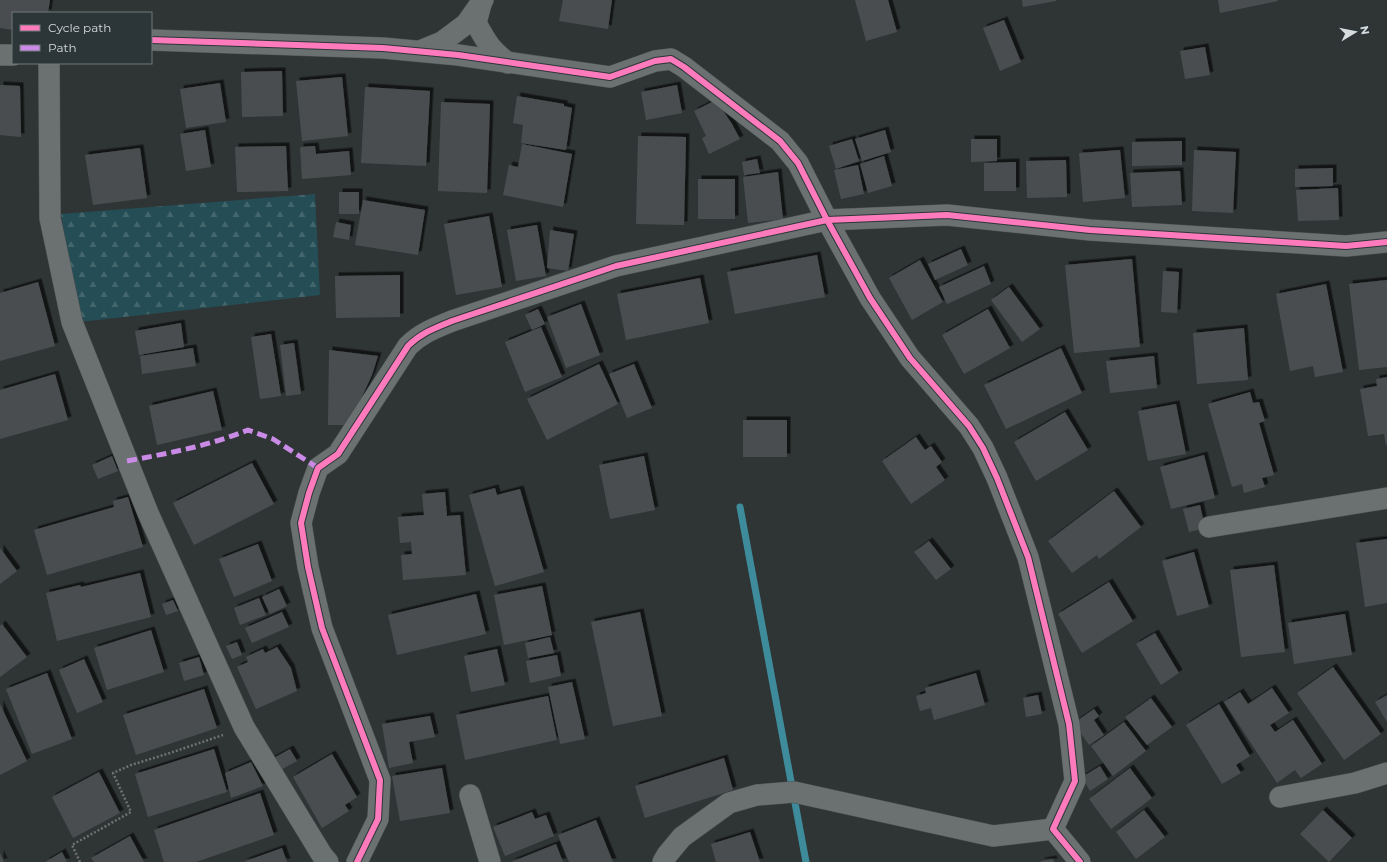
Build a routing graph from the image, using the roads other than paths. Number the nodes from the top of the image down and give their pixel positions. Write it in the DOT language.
graph roads {
  1 [pos="482,2"];
  2 [pos="152,40"];
  3 [pos="419,51"];
  4 [pos="0,55"];
  5 [pos="12,55"];
  6 [pos="508,63"];
  7 [pos="49,64"];
  8 [pos="827,220"];
  9 [pos="1387,242"];
  10 [pos="1387,498"];
  11 [pos="1209,527"];
  12 [pos="1387,773"];
  13 [pos="470,795"];
  14 [pos="1280,797"];
  15 [pos="1053,829"];
  16 [pos="328,862"];
  17 [pos="357,862"];
  18 [pos="490,862"];
  19 [pos="663,862"];
  20 [pos="1080,862"];
  1 -- 3 [label="street"];
  1 -- 6 [label="street"];
  2 -- 3 [label="street"];
  3 -- 6 [label="street"];
  4 -- 5 [label="street"];
  6 -- 8 [label="street"];
  7 -- 16 [label="street"];
  8 -- 9 [label="street"];
  8 -- 15 [label="street"];
  8 -- 17 [label="street"];
  10 -- 11 [label="street"];
  12 -- 14 [label="street"];
  13 -- 18 [label="street"];
  15 -- 19 [label="street"];
  15 -- 20 [label="street"];
}
